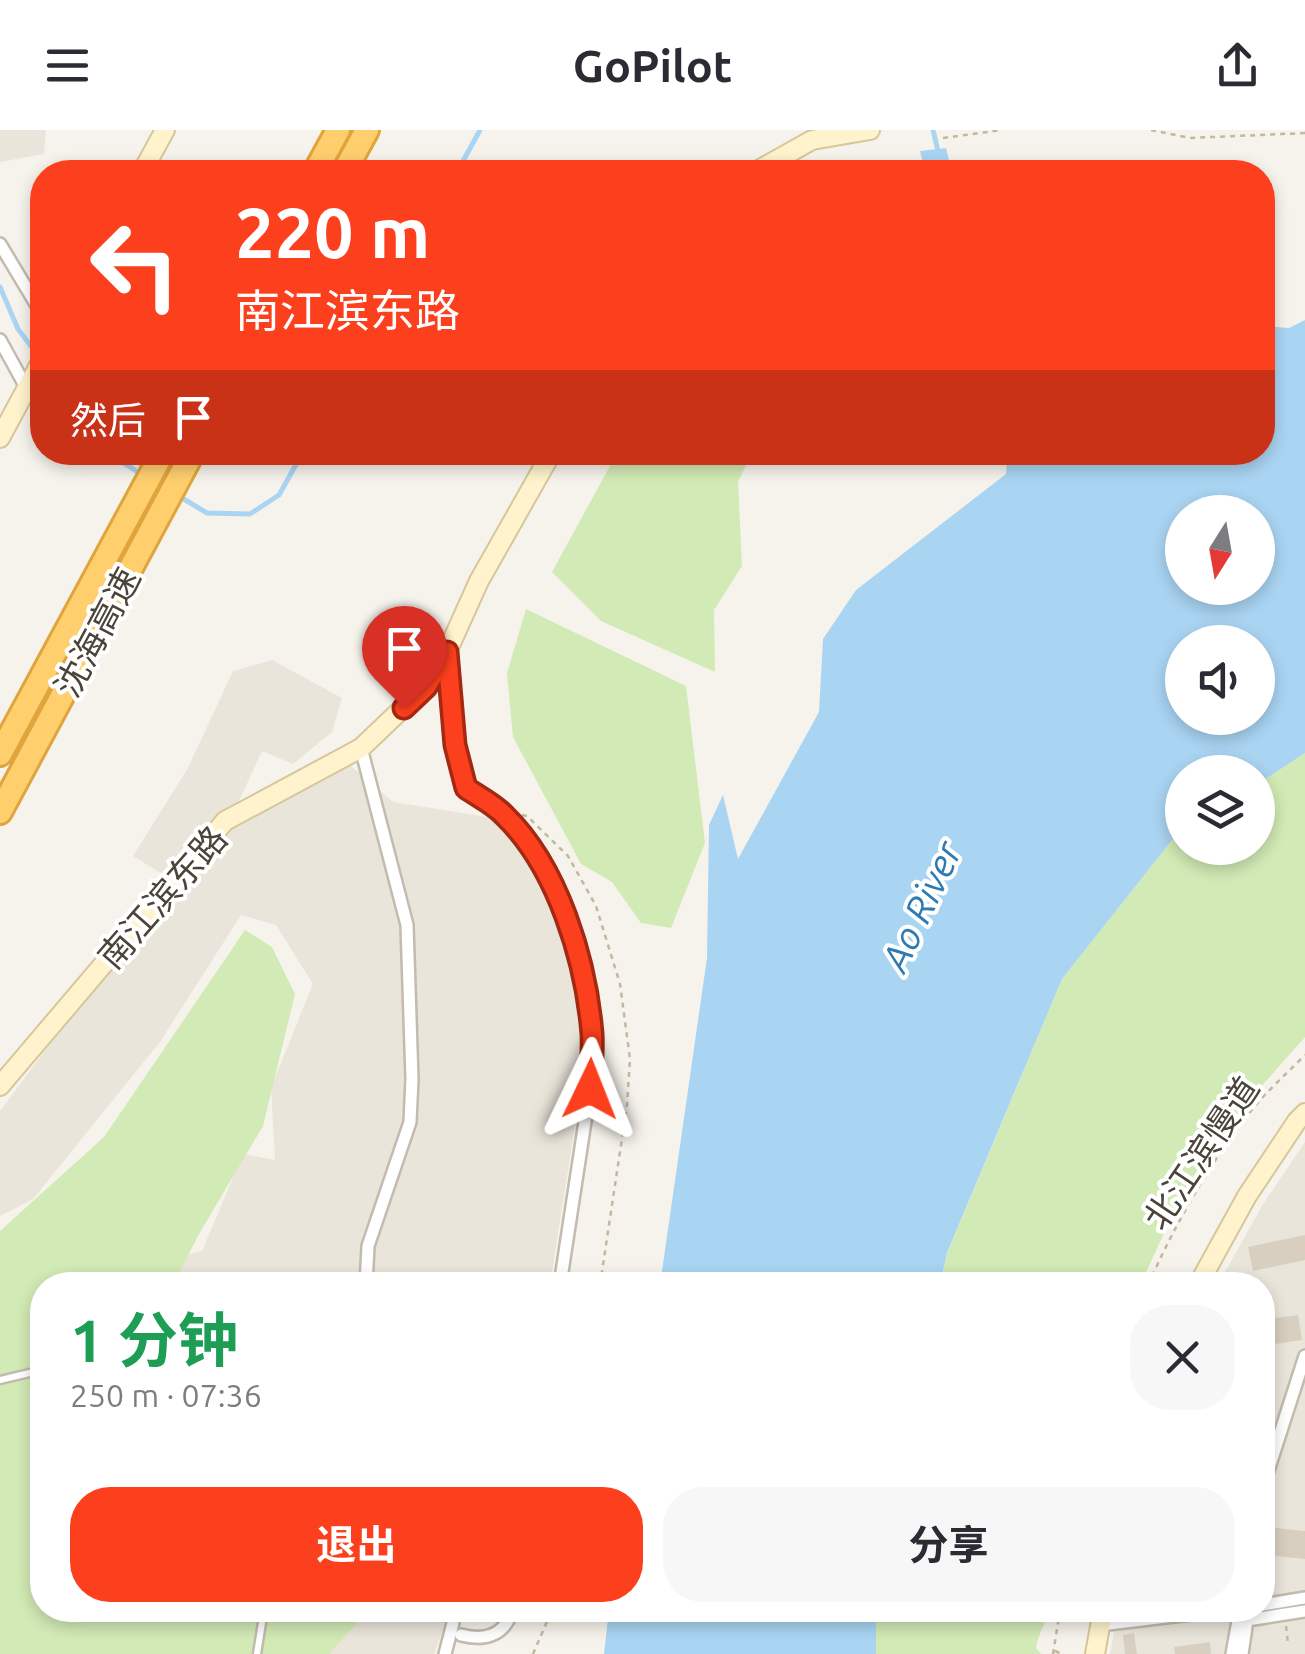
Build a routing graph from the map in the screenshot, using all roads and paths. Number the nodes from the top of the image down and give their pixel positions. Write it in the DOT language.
graph roads {
  1 [pos="165,130"];
  2 [pos="338,130"];
  3 [pos="367,130"];
  4 [pos="870,130"];
  5 [pos="1002,130"];
  6 [pos="1151,130"];
  7 [pos="1305,133"];
  8 [pos="806,135"];
  9 [pos="943,138"];
  10 [pos="149,160"];
  11 [pos="322,160"];
  12 [pos="351,160"];
  13 [pos="772,160"];
  14 [pos="0,244"];
  15 [pos="30,294"];
  16 [pos="0,340"];
  17 [pos="30,384"];
  18 [pos="0,438"];
  19 [pos="156,465"];
  20 [pos="187,465"];
  21 [pos="545,465"];
  22 [pos="447,652"];
  23 [pos="361,748"];
  24 [pos="0,754"];
  25 [pos="0,812"];
  26 [pos="1305,1055"];
  27 [pos="0,1086"];
  28 [pos="1305,1113"];
  29 [pos="367,1272"];
  30 [pos="562,1272"];
  31 [pos="1155,1272"];
  32 [pos="1205,1272"];
  33 [pos="1305,1356"];
  34 [pos="30,1373"];
  35 [pos="0,1380"];
  36 [pos="1275,1449"];
  37 [pos="1304,1601"];
  38 [pos="1275,1604"];
  39 [pos="1275,1608"];
  40 [pos="262,1622"];
  41 [pos="453,1622"];
  42 [pos="507,1622"];
  43 [pos="547,1622"];
  44 [pos="1058,1622"];
  45 [pos="1101,1622"];
  46 [pos="1241,1622"];
  47 [pos="1242,1622"];
  48 [pos="461,1635"];
  49 [pos="1053,1652"];
  50 [pos="258,1654"];
  51 [pos="445,1654"];
  52 [pos="533,1654"];
  53 [pos="1062,1654"];
  54 [pos="1096,1654"];
  55 [pos="1232,1654"];
  56 [pos="1242,1654"];
  1 -- 10 [label="main road"];
  2 -- 11 [label="highway"];
  3 -- 12 [label="highway"];
  4 -- 8 [label="main road"];
  5 -- 9 [label="path"];
  6 -- 7 [label="path"];
  8 -- 13 [label="main road"];
  14 -- 15 [label="street"];
  16 -- 17 [label="street"];
  17 -- 18 [label="main road"];
  19 -- 24 [label="highway, 沈海高速"];
  20 -- 25 [label="highway, 沈海高速"];
  21 -- 22 [label="main road, 南江滨东路"];
  22 -- 23 [label="main road, 南江滨东路"];
  22 -- 30 [label="street"];
  23 -- 27 [label="main road, 南江滨东路"];
  23 -- 29 [label="street"];
  26 -- 31 [label="path, 北江滨慢道"];
  28 -- 32 [label="main road"];
  33 -- 36 [label="street"];
  34 -- 35 [label="lane"];
  37 -- 38 [label="street"];
  37 -- 39 [label="street"];
  40 -- 50 [label="lane"];
  41 -- 51 [label="street"];
  42 -- 48 [label="street"];
  43 -- 52 [label="path"];
  44 -- 49 [label="path"];
  45 -- 54 [label="main road"];
  46 -- 55 [label="street"];
  47 -- 56 [label="street"];
  49 -- 53 [label="path"];
}
